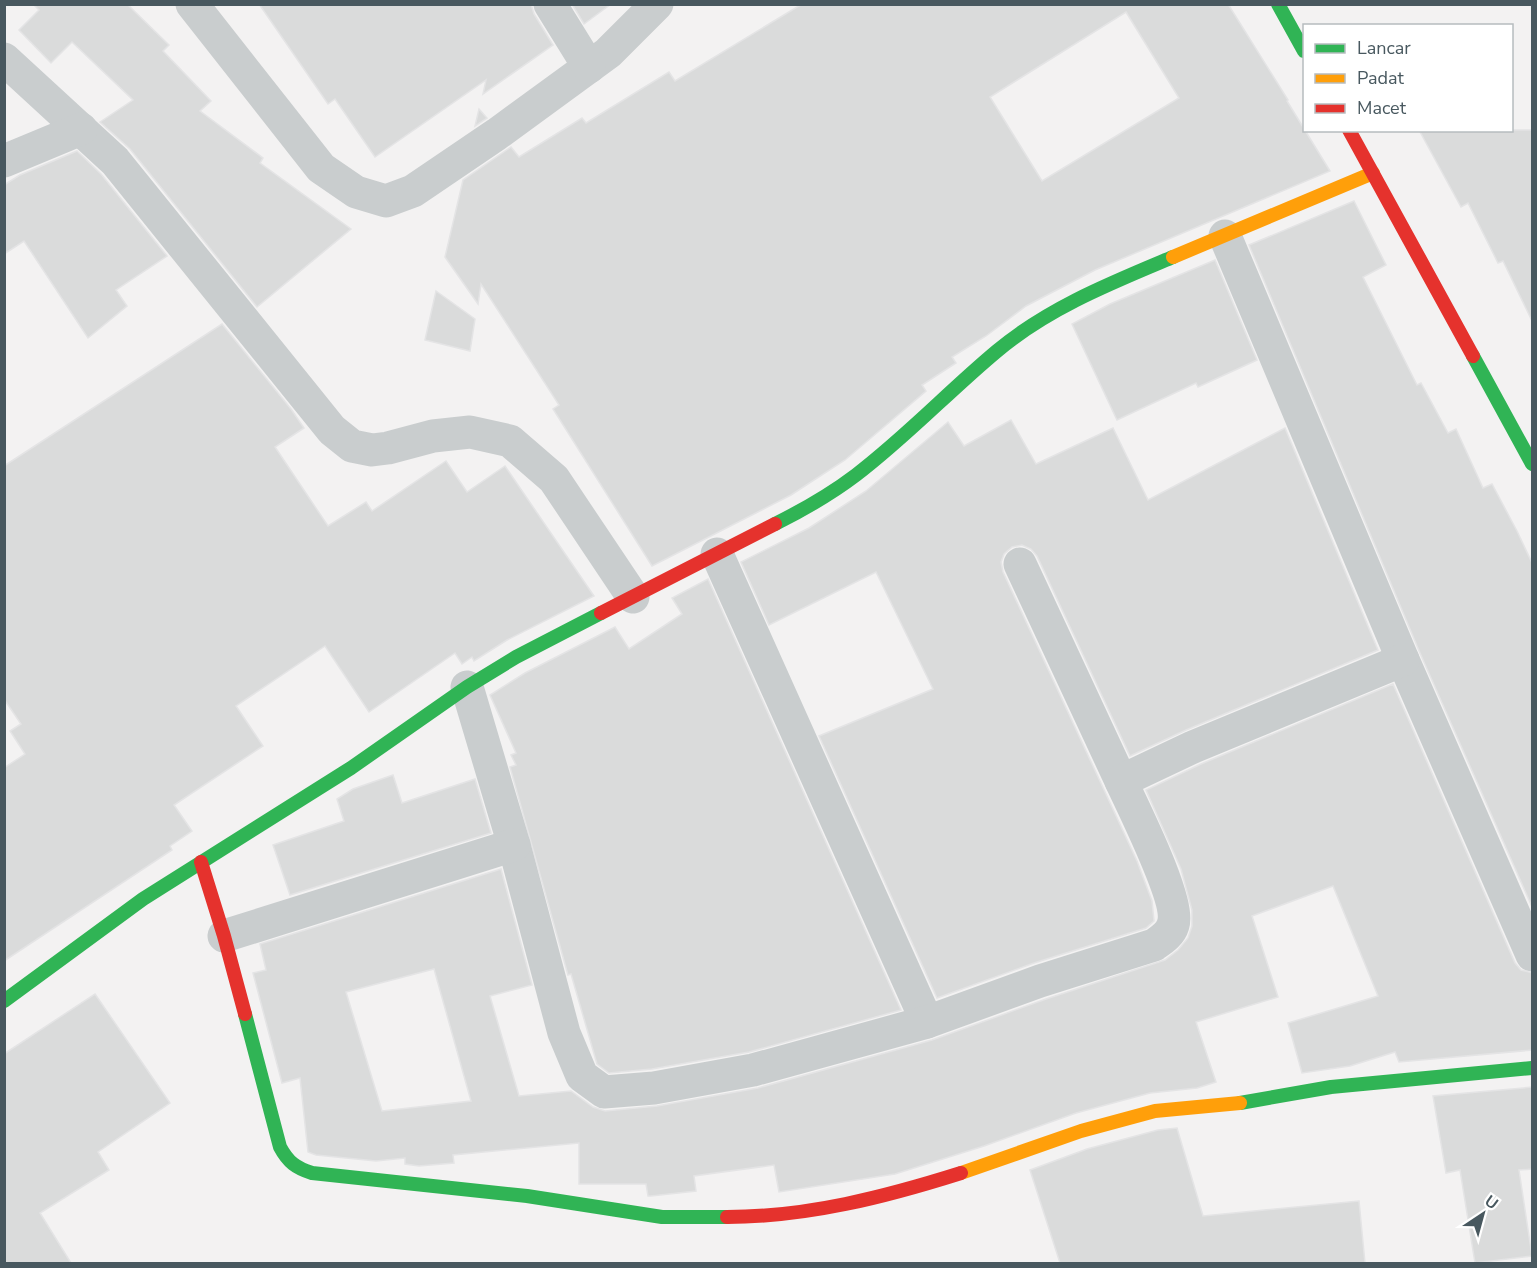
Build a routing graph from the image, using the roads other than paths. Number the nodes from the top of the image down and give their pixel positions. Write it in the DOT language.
graph roads {
  1 [pos="192,4"];
  2 [pos="550,4"];
  3 [pos="657,4"];
  4 [pos="1278,4"];
  5 [pos="1303,48"];
  6 [pos="4,59"];
  7 [pos="589,67"];
  8 [pos="81,129"];
  9 [pos="1350,132"];
  10 [pos="4,160"];
  11 [pos="1373,173"];
  12 [pos="1225,236"];
  13 [pos="1533,464"];
  14 [pos="717,554"];
  15 [pos="1020,564"];
  16 [pos="633,597"];
  17 [pos="1403,660"];
  18 [pos="467,687"];
  19 [pos="1121,781"];
  20 [pos="514,844"];
  21 [pos="201,862"];
  22 [pos="224,936"];
  23 [pos="1533,955"];
  24 [pos="4,1001"];
  25 [pos="927,1022"];
  26 [pos="1533,1068"];
  1 -- 7 [label="street"];
  2 -- 7 [label="street"];
  3 -- 7 [label="street"];
  4 -- 5 [label="street"];
  6 -- 8 [label="street"];
  8 -- 10 [label="street"];
  8 -- 16 [label="street"];
  9 -- 11 [label="street"];
  11 -- 12 [label="street"];
  11 -- 13 [label="street"];
  12 -- 14 [label="street"];
  12 -- 17 [label="street"];
  14 -- 16 [label="street"];
  14 -- 25 [label="street"];
  15 -- 19 [label="street"];
  16 -- 18 [label="street"];
  17 -- 19 [label="street"];
  17 -- 23 [label="street"];
  18 -- 20 [label="street"];
  18 -- 21 [label="street"];
  19 -- 25 [label="street"];
  20 -- 22 [label="street"];
  20 -- 25 [label="street"];
  21 -- 22 [label="street"];
  21 -- 24 [label="street"];
  22 -- 26 [label="street"];
}
